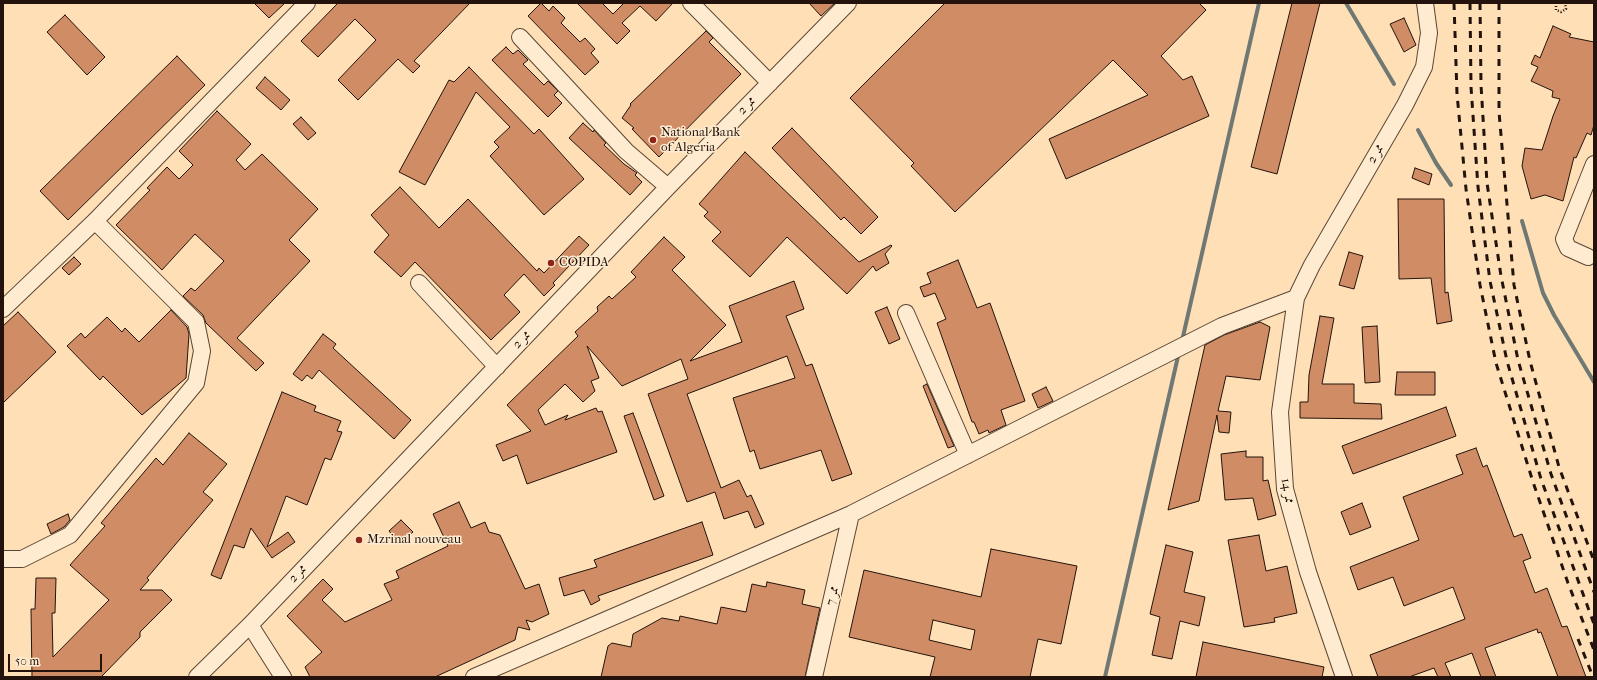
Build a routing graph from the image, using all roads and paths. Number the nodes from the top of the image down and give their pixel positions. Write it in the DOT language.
graph roads {
  1 [pos="307,3"];
  2 [pos="690,3"];
  3 [pos="848,3"];
  4 [pos="1425,3"];
  5 [pos="1556,3"];
  6 [pos="1571,3"];
  7 [pos="1565,4"];
  8 [pos="520,37"];
  9 [pos="770,83"];
  10 [pos="1594,164"];
  11 [pos="668,187"];
  12 [pos="95,221"];
  13 [pos="1588,257"];
  14 [pos="418,283"];
  15 [pos="1296,298"];
  16 [pos="3,309"];
  17 [pos="906,313"];
  18 [pos="497,366"];
  19 [pos="968,455"];
  20 [pos="851,514"];
  21 [pos="3,559"];
  22 [pos="250,625"];
  23 [pos="196,677"];
  24 [pos="283,677"];
  25 [pos="474,677"];
  26 [pos="814,677"];
  27 [pos="1344,677"];
  1 -- 12 [label="lane"];
  2 -- 9 [label="lane"];
  3 -- 9 [label="lane, ممر 2"];
  4 -- 15 [label="lane, ممر 2"];
  5 -- 7 [label="path"];
  6 -- 7 [label="path"];
  8 -- 11 [label="lane"];
  9 -- 11 [label="lane, ممر 2"];
  10 -- 13 [label="lane"];
  11 -- 18 [label="lane, ممر 2"];
  12 -- 16 [label="lane"];
  12 -- 21 [label="lane"];
  14 -- 18 [label="lane"];
  15 -- 19 [label="lane"];
  15 -- 27 [label="lane, ممر 14"];
  17 -- 19 [label="lane"];
  18 -- 22 [label="lane, ممر 2"];
  19 -- 20 [label="lane"];
  20 -- 25 [label="lane"];
  20 -- 26 [label="lane, ممر 7"];
  22 -- 23 [label="lane, ممر 2"];
  22 -- 24 [label="lane"];
}
